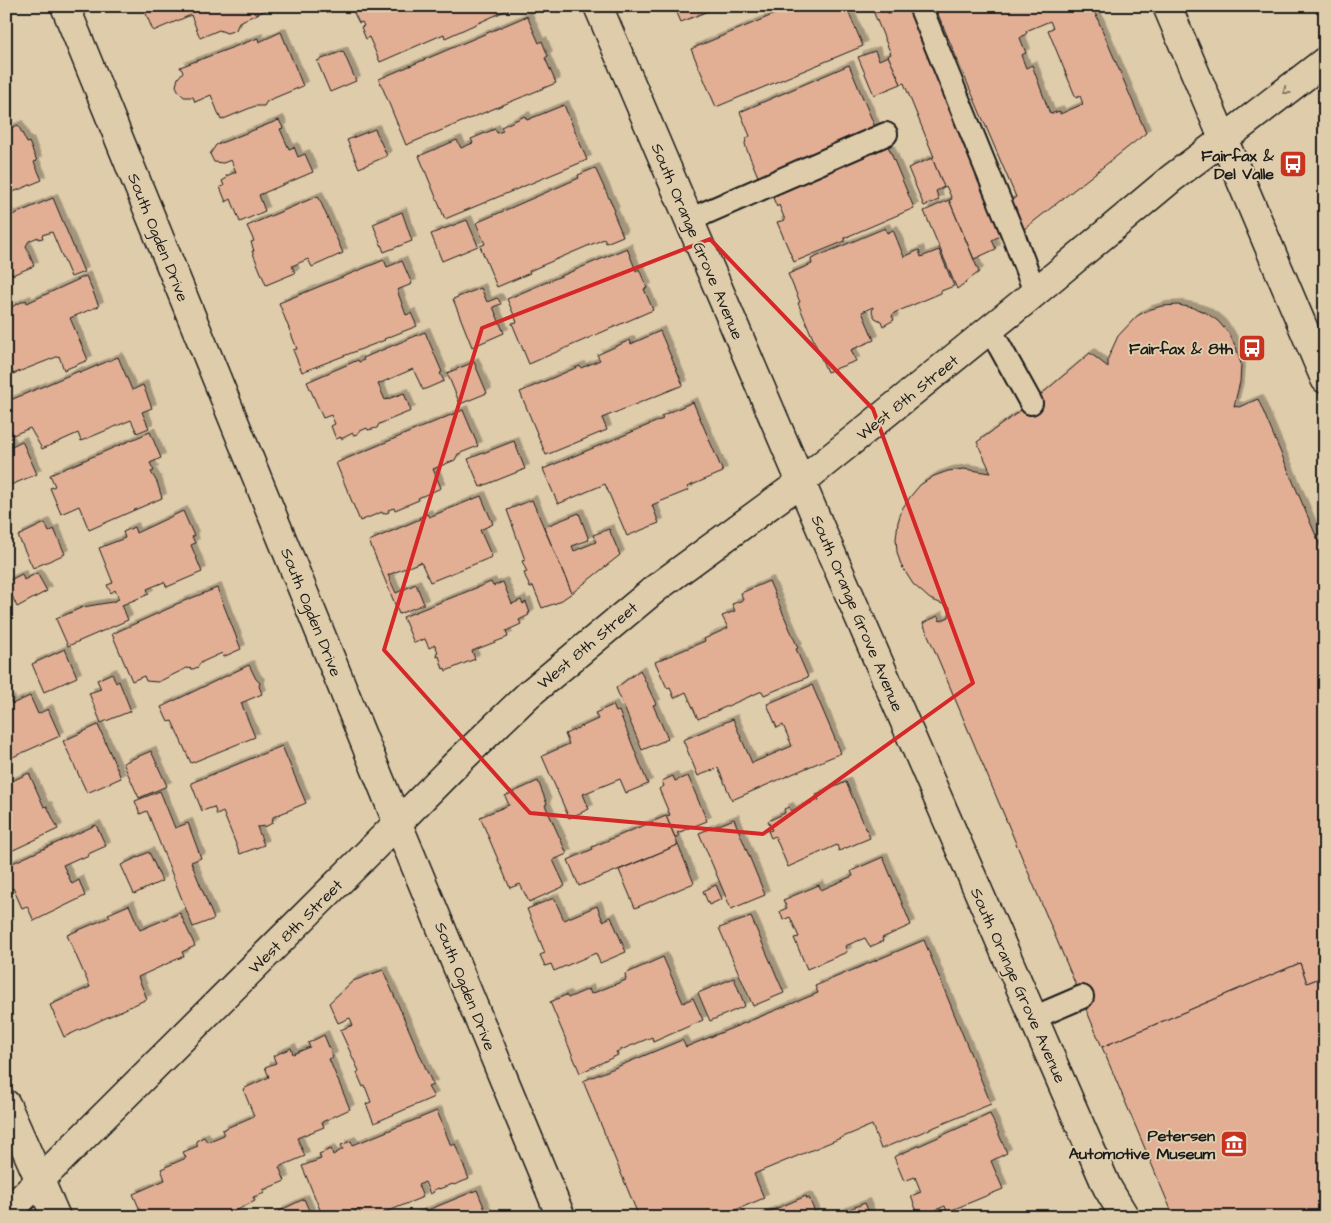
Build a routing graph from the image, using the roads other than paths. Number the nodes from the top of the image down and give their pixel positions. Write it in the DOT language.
graph roads {
  1 [pos="65,6"];
  2 [pos="598,6"];
  3 [pos="920,6"];
  4 [pos="1167,6"];
  5 [pos="1325,61"];
  6 [pos="886,134"];
  7 [pos="1224,139"];
  8 [pos="689,220"];
  9 [pos="1035,292"];
  10 [pos="990,330"];
  11 [pos="1325,379"];
  12 [pos="1031,403"];
  13 [pos="801,482"];
  14 [pos="398,824"];
  15 [pos="1082,997"];
  16 [pos="1033,1018"];
  17 [pos="6,1104"];
  18 [pos="40,1181"];
  19 [pos="6,1214"];
  20 [pos="56,1217"];
  21 [pos="561,1217"];
  22 [pos="1125,1217"];
  1 -- 14 [label="street, South Ogden Drive"];
  2 -- 8 [label="street, South Orange Grove Avenue"];
  3 -- 9 [label="lane"];
  4 -- 7 [label="street"];
  5 -- 7 [label="street, West 8th Street, one-way"];
  6 -- 8 [label="lane"];
  7 -- 9 [label="street, West 8th Street"];
  7 -- 11 [label="street"];
  8 -- 13 [label="street, South Orange Grove Avenue"];
  9 -- 10 [label="street, West 8th Street"];
  10 -- 12 [label="lane"];
  10 -- 13 [label="street, West 8th Street"];
  13 -- 14 [label="street, West 8th Street"];
  13 -- 16 [label="street, South Orange Grove Avenue"];
  14 -- 18 [label="street, West 8th Street"];
  14 -- 21 [label="street, South Ogden Drive"];
  15 -- 16 [label="lane"];
  16 -- 22 [label="street, South Orange Grove Avenue"];
  17 -- 18 [label="street"];
  18 -- 19 [label="street, West 8th Street"];
  18 -- 20 [label="street"];
}
